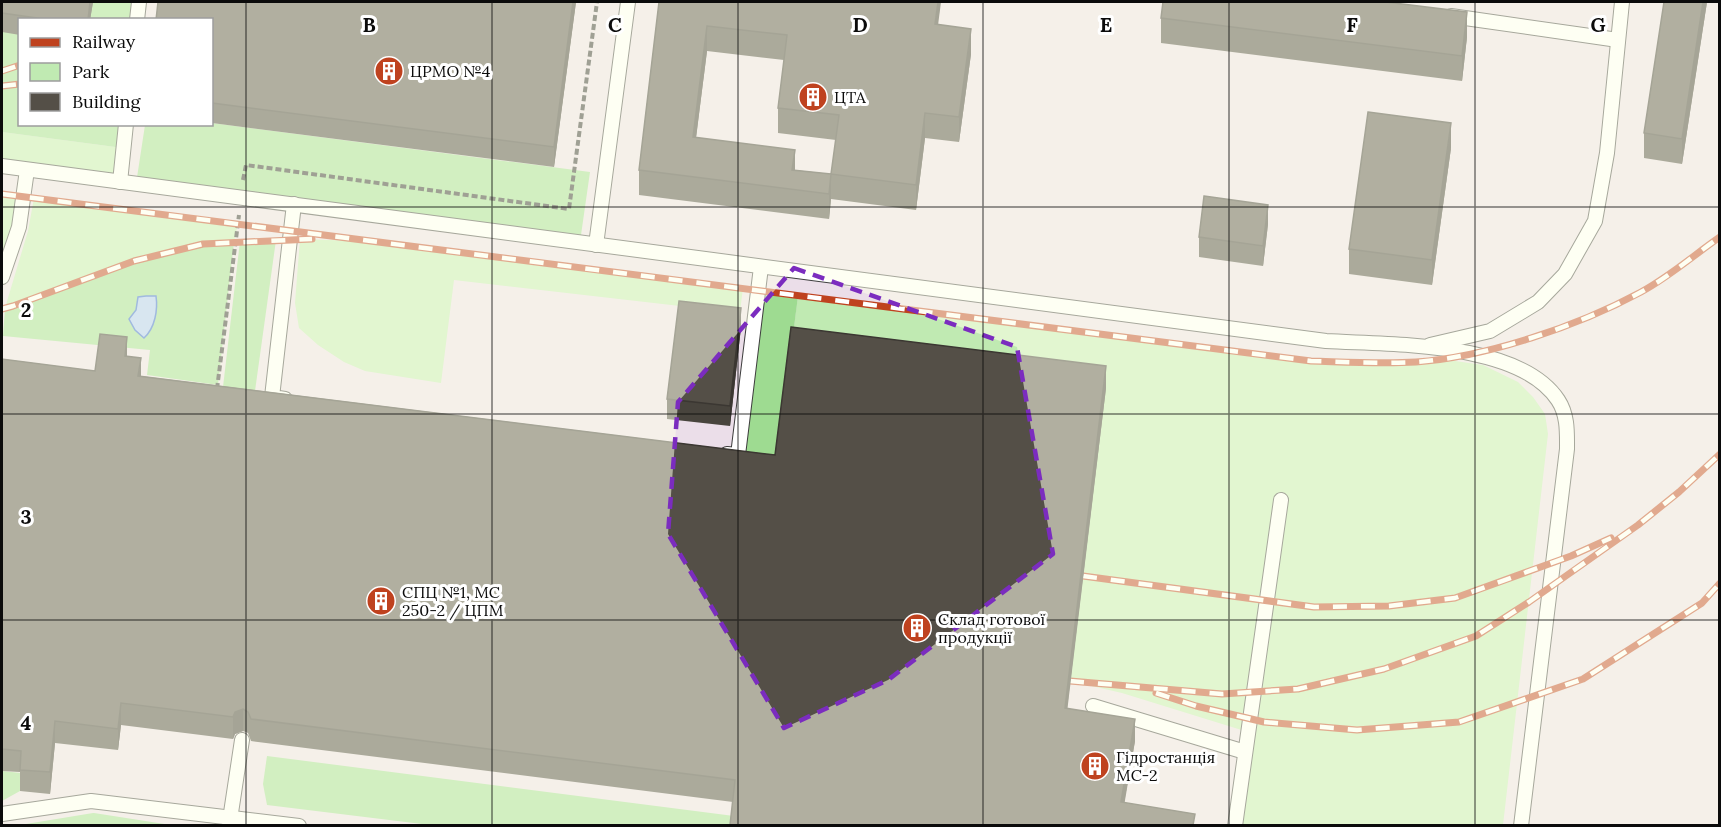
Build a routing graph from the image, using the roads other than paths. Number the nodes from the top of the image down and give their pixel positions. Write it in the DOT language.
graph roads {
  1 [pos="139,2"];
  2 [pos="628,2"];
  3 [pos="1622,2"];
  4 [pos="1434,13"];
  5 [pos="137,18"];
  6 [pos="1618,40"];
  7 [pos="126,126"];
  8 [pos="2,166"];
  9 [pos="27,170"];
  10 [pos="120,182"];
  11 [pos="294,204"];
  12 [pos="596,244"];
  13 [pos="761,267"];
  14 [pos="2,277"];
  15 [pos="1419,347"];
  16 [pos="295,400"];
  17 [pos="719,453"];
  18 [pos="1281,500"];
  19 [pos="1093,706"];
  20 [pos="242,740"];
  21 [pos="1245,752"];
  22 [pos="2,814"];
  23 [pos="231,821"];
  24 [pos="299,825"];
  25 [pos="1235,825"];
  26 [pos="1521,825"];
  1 -- 5 [label="lane"];
  2 -- 12 [label="lane"];
  3 -- 6 [label="lane"];
  4 -- 6 [label="lane"];
  6 -- 15 [label="lane"];
  7 -- 10 [label="lane"];
  8 -- 9 [label="lane"];
  9 -- 10 [label="lane"];
  9 -- 14 [label="lane"];
  10 -- 11 [label="lane"];
  11 -- 12 [label="lane"];
  11 -- 16 [label="lane"];
  12 -- 13 [label="lane"];
  13 -- 15 [label="lane"];
  13 -- 17 [label="lane"];
  15 -- 26 [label="lane"];
  18 -- 21 [label="lane"];
  19 -- 21 [label="lane"];
  20 -- 23 [label="lane"];
  21 -- 25 [label="lane"];
  22 -- 23 [label="lane"];
  23 -- 24 [label="lane"];
}
